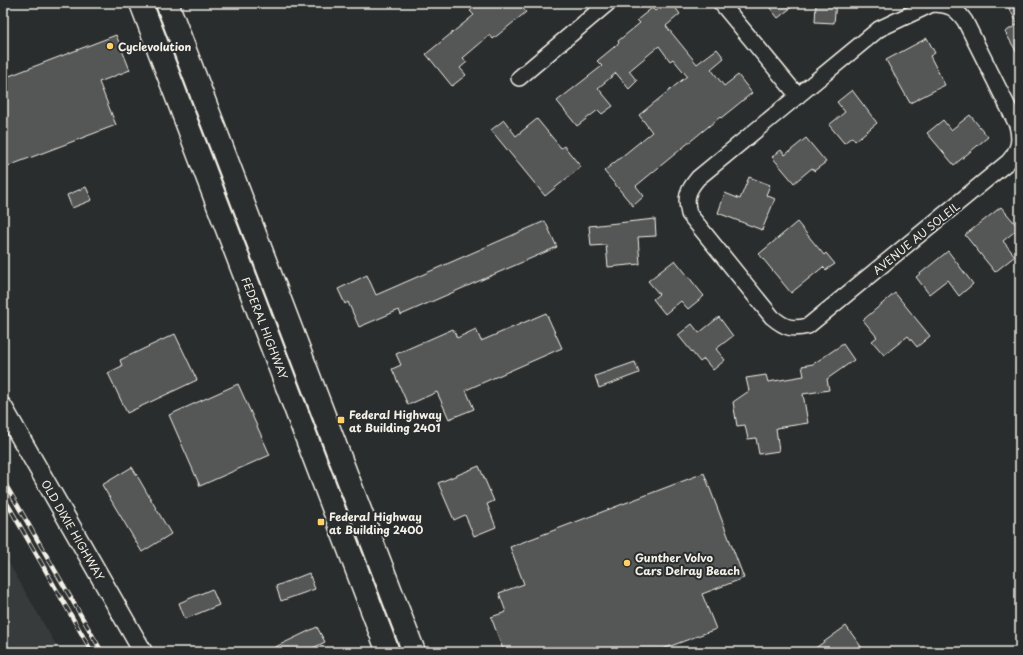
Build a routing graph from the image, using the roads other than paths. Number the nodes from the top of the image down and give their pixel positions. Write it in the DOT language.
graph roads {
  1 [pos="141,3"];
  2 [pos="167,3"];
  3 [pos="608,3"];
  4 [pos="721,3"];
  5 [pos="520,78"];
  6 [pos="798,96"];
  7 [pos="3,407"];
  8 [pos="351,554"];
  9 [pos="411,644"];
  10 [pos="143,652"];
  11 [pos="388,652"];
  1 -- 8 [label="main road, FEDERAL HIGHWAY"];
  2 -- 9 [label="main road"];
  3 -- 5 [label="street"];
  4 -- 6 [label="street"];
  6 -- 6 [label="street, AVENUE AU SOLEIL"];
  7 -- 10 [label="street, OLD DIXIE HIGHWAY"];
  8 -- 9 [label="main road"];
  8 -- 11 [label="main road, FEDERAL HIGHWAY"];
}
